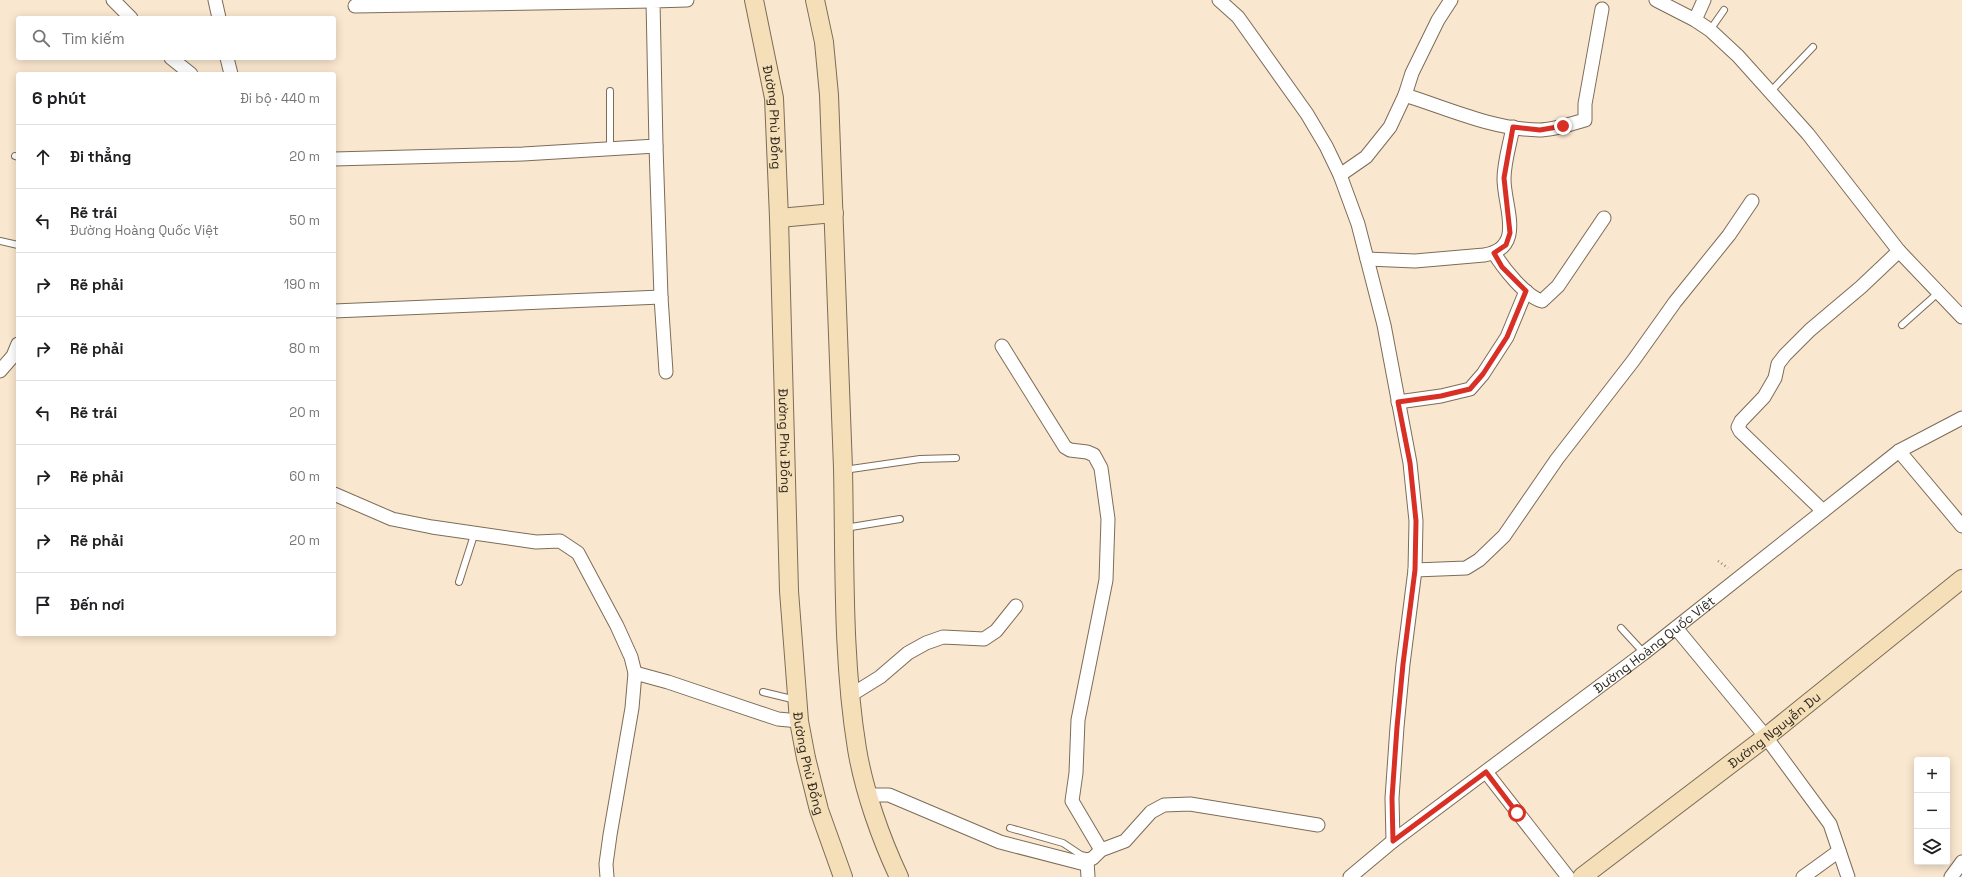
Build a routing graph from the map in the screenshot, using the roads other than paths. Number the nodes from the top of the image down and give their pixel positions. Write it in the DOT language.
graph roads {
  1 [pos="113,0"];
  2 [pos="215,0"];
  3 [pos="687,0"];
  4 [pos="754,0"];
  5 [pos="815,0"];
  6 [pos="1219,0"];
  7 [pos="1451,0"];
  8 [pos="1656,0"];
  9 [pos="1704,0"];
  10 [pos="653,1"];
  11 [pos="461,2"];
  12 [pos="355,6"];
  13 [pos="1603,6"];
  14 [pos="1724,10"];
  15 [pos="129,16"];
  16 [pos="219,16"];
  17 [pos="1695,20"];
  18 [pos="1710,30"];
  19 [pos="1813,47"];
  20 [pos="174,60"];
  21 [pos="228,60"];
  22 [pos="188,72"];
  23 [pos="230,72"];
  24 [pos="610,91"];
  25 [pos="1771,91"];
  26 [pos="1405,95"];
  27 [pos="1513,127"];
  28 [pos="656,146"];
  29 [pos="610,149"];
  30 [pos="336,159"];
  31 [pos="1340,175"];
  32 [pos="1752,201"];
  33 [pos="834,213"];
  34 [pos="780,218"];
  35 [pos="1604,218"];
  36 [pos="0,241"];
  37 [pos="16,245"];
  38 [pos="1899,251"];
  39 [pos="1494,253"];
  40 [pos="1368,259"];
  41 [pos="1526,291"];
  42 [pos="1938,293"];
  43 [pos="661,297"];
  44 [pos="336,312"];
  45 [pos="1962,318"];
  46 [pos="1902,325"];
  47 [pos="1002,346"];
  48 [pos="16,349"];
  49 [pos="0,371"];
  50 [pos="666,372"];
  51 [pos="1398,402"];
  52 [pos="1962,418"];
  53 [pos="1899,451"];
  54 [pos="956,458"];
  55 [pos="843,470"];
  56 [pos="336,495"];
  57 [pos="1823,511"];
  58 [pos="900,519"];
  59 [pos="1962,526"];
  60 [pos="844,528"];
  61 [pos="475,532"];
  62 [pos="1415,570"];
  63 [pos="1962,579"];
  64 [pos="459,582"];
  65 [pos="1016,606"];
  66 [pos="1621,628"];
  67 [pos="1676,628"];
  68 [pos="1644,654"];
  69 [pos="634,673"];
  70 [pos="763,692"];
  71 [pos="851,695"];
  72 [pos="797,700"];
  73 [pos="799,721"];
  74 [pos="1766,737"];
  75 [pos="1486,772"];
  76 [pos="869,795"];
  77 [pos="1318,825"];
  78 [pos="1010,828"];
  79 [pos="1393,841"];
  80 [pos="1839,851"];
  81 [pos="1094,856"];
  82 [pos="1962,862"];
  83 [pos="607,877"];
  84 [pos="843,877"];
  85 [pos="899,877"];
  86 [pos="1088,877"];
  87 [pos="1350,877"];
  88 [pos="1568,877"];
  89 [pos="1582,877"];
  90 [pos="1803,877"];
  91 [pos="1848,877"];
  92 [pos="1951,877"];
  1 -- 15 [label="street"];
  2 -- 16 [label="street"];
  3 -- 10 [label="street"];
  4 -- 34 [label="main road, Đường Phù Đổng"];
  5 -- 33 [label="main road"];
  6 -- 31 [label="street"];
  7 -- 26 [label="street"];
  8 -- 17 [label="street"];
  9 -- 17 [label="street"];
  10 -- 11 [label="street"];
  10 -- 28 [label="street"];
  11 -- 12 [label="street"];
  13 -- 27 [label="street"];
  14 -- 18 [label="lane"];
  17 -- 18 [label="street"];
  18 -- 25 [label="street"];
  19 -- 25 [label="lane"];
  20 -- 22 [label="street"];
  21 -- 23 [label="street"];
  24 -- 29 [label="lane"];
  25 -- 38 [label="street"];
  26 -- 27 [label="street"];
  26 -- 31 [label="street"];
  27 -- 39 [label="street"];
  28 -- 29 [label="street"];
  28 -- 43 [label="street"];
  29 -- 30 [label="street"];
  31 -- 40 [label="street"];
  32 -- 62 [label="street"];
  33 -- 34 [label="main road"];
  33 -- 55 [label="main road"];
  34 -- 72 [label="main road, Đường Phù Đổng"];
  35 -- 41 [label="street"];
  36 -- 37 [label="lane"];
  38 -- 42 [label="street"];
  38 -- 57 [label="street"];
  39 -- 40 [label="street"];
  39 -- 41 [label="street"];
  40 -- 51 [label="street"];
  41 -- 51 [label="street"];
  42 -- 45 [label="street"];
  42 -- 46 [label="lane"];
  43 -- 44 [label="street"];
  43 -- 50 [label="street"];
  47 -- 81 [label="street"];
  48 -- 49 [label="street"];
  51 -- 62 [label="street"];
  52 -- 53 [label="street, Đường Hoàng Quốc Việt"];
  53 -- 57 [label="street, Đường Hoàng Quốc Việt"];
  53 -- 59 [label="street"];
  54 -- 55 [label="lane"];
  55 -- 60 [label="main road"];
  56 -- 61 [label="street"];
  57 -- 67 [label="street, Đường Hoàng Quốc Việt"];
  58 -- 60 [label="lane"];
  60 -- 71 [label="main road"];
  61 -- 64 [label="lane"];
  61 -- 69 [label="street"];
  62 -- 79 [label="street"];
  63 -- 74 [label="main road, Đường Nguyễn Du"];
  65 -- 71 [label="street"];
  66 -- 68 [label="lane"];
  67 -- 68 [label="street, Đường Hoàng Quốc Việt"];
  67 -- 74 [label="street"];
  68 -- 75 [label="street, Đường Hoàng Quốc Việt"];
  69 -- 73 [label="street"];
  69 -- 83 [label="street"];
  70 -- 72 [label="lane"];
  71 -- 76 [label="main road"];
  72 -- 73 [label="main road, Đường Phù Đổng"];
  73 -- 84 [label="main road, Đường Phù Đổng"];
  74 -- 80 [label="street"];
  74 -- 89 [label="main road, Đường Nguyễn Du"];
  75 -- 79 [label="street, Đường Hoàng Quốc Việt"];
  75 -- 88 [label="street"];
  76 -- 81 [label="street"];
  76 -- 85 [label="main road"];
  77 -- 81 [label="street"];
  78 -- 81 [label="lane"];
  79 -- 87 [label="street, Đường Hoàng Quốc Việt"];
  80 -- 90 [label="street"];
  80 -- 91 [label="street"];
  81 -- 86 [label="street"];
  82 -- 92 [label="street"];
}
